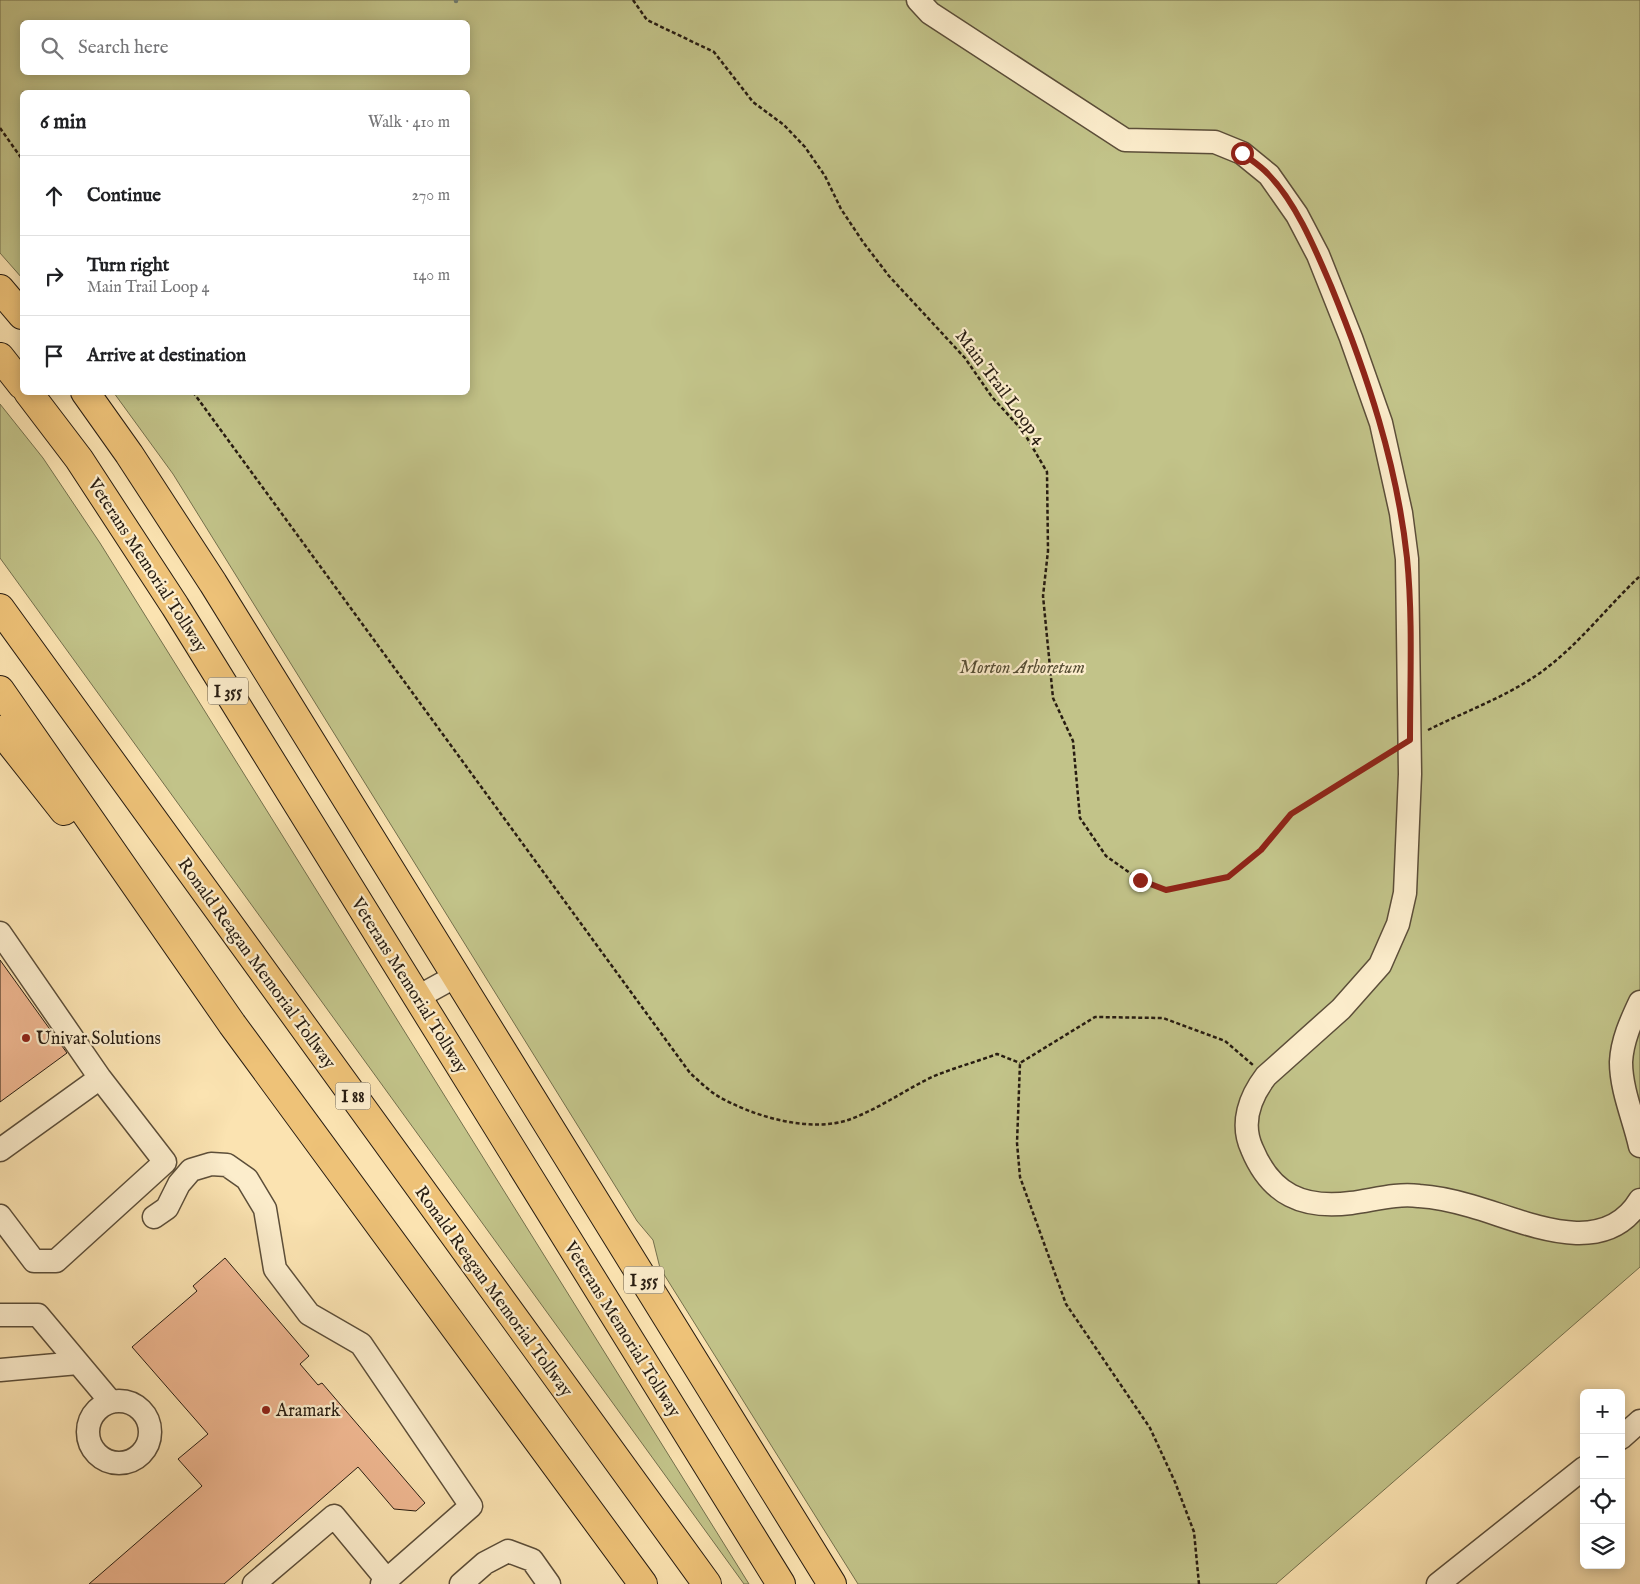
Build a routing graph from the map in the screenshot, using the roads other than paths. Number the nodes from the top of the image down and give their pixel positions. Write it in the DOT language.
graph roads {
  1 [pos="918,0"];
  2 [pos="0,289"];
  3 [pos="20,313"];
  4 [pos="0,357"];
  5 [pos="20,382"];
  6 [pos="30,395"];
  7 [pos="87,395"];
  8 [pos="0,608"];
  9 [pos="0,690"];
  10 [pos="0,730"];
  11 [pos="0,933"];
  12 [pos="456,976"];
  13 [pos="418,997"];
  14 [pos="1640,1002"];
  15 [pos="232,1024"];
  16 [pos="100,1078"];
  17 [pos="1640,1146"];
  18 [pos="0,1150"];
  19 [pos="1640,1200"];
  20 [pos="0,1216"];
  21 [pos="154,1217"];
  22 [pos="0,1315"];
  23 [pos="78,1363"];
  24 [pos="0,1370"];
  25 [pos="111,1402"];
  26 [pos="1640,1421"];
  27 [pos="1625,1434"];
  28 [pos="1580,1471"];
  29 [pos="384,1582"];
  30 [pos="254,1584"];
  31 [pos="461,1584"];
  32 [pos="549,1584"];
  33 [pos="643,1584"];
  34 [pos="707,1584"];
  35 [pos="782,1584"];
  36 [pos="832,1584"];
  37 [pos="1438,1584"];
  1 -- 19 [label="lane"];
  2 -- 3 [label="highway"];
  4 -- 5 [label="highway"];
  6 -- 13 [label="highway, Veterans Memorial Tollway / I 355"];
  7 -- 12 [label="highway, I 355"];
  8 -- 34 [label="highway, Ronald Reagan Memorial Tollway / I 88"];
  9 -- 15 [label="highway"];
  10 -- 15 [label="highway"];
  11 -- 16 [label="lane"];
  12 -- 13 [label="lane"];
  12 -- 36 [label="highway, I 355"];
  13 -- 35 [label="highway, Veterans Memorial Tollway / I 355"];
  14 -- 17 [label="lane"];
  15 -- 33 [label="highway"];
  16 -- 18 [label="lane"];
  16 -- 20 [label="lane"];
  21 -- 29 [label="lane"];
  22 -- 23 [label="lane"];
  23 -- 24 [label="lane"];
  23 -- 25 [label="lane"];
  26 -- 27 [label="lane"];
  28 -- 37 [label="lane"];
  29 -- 30 [label="lane"];
  31 -- 32 [label="lane"];
}
